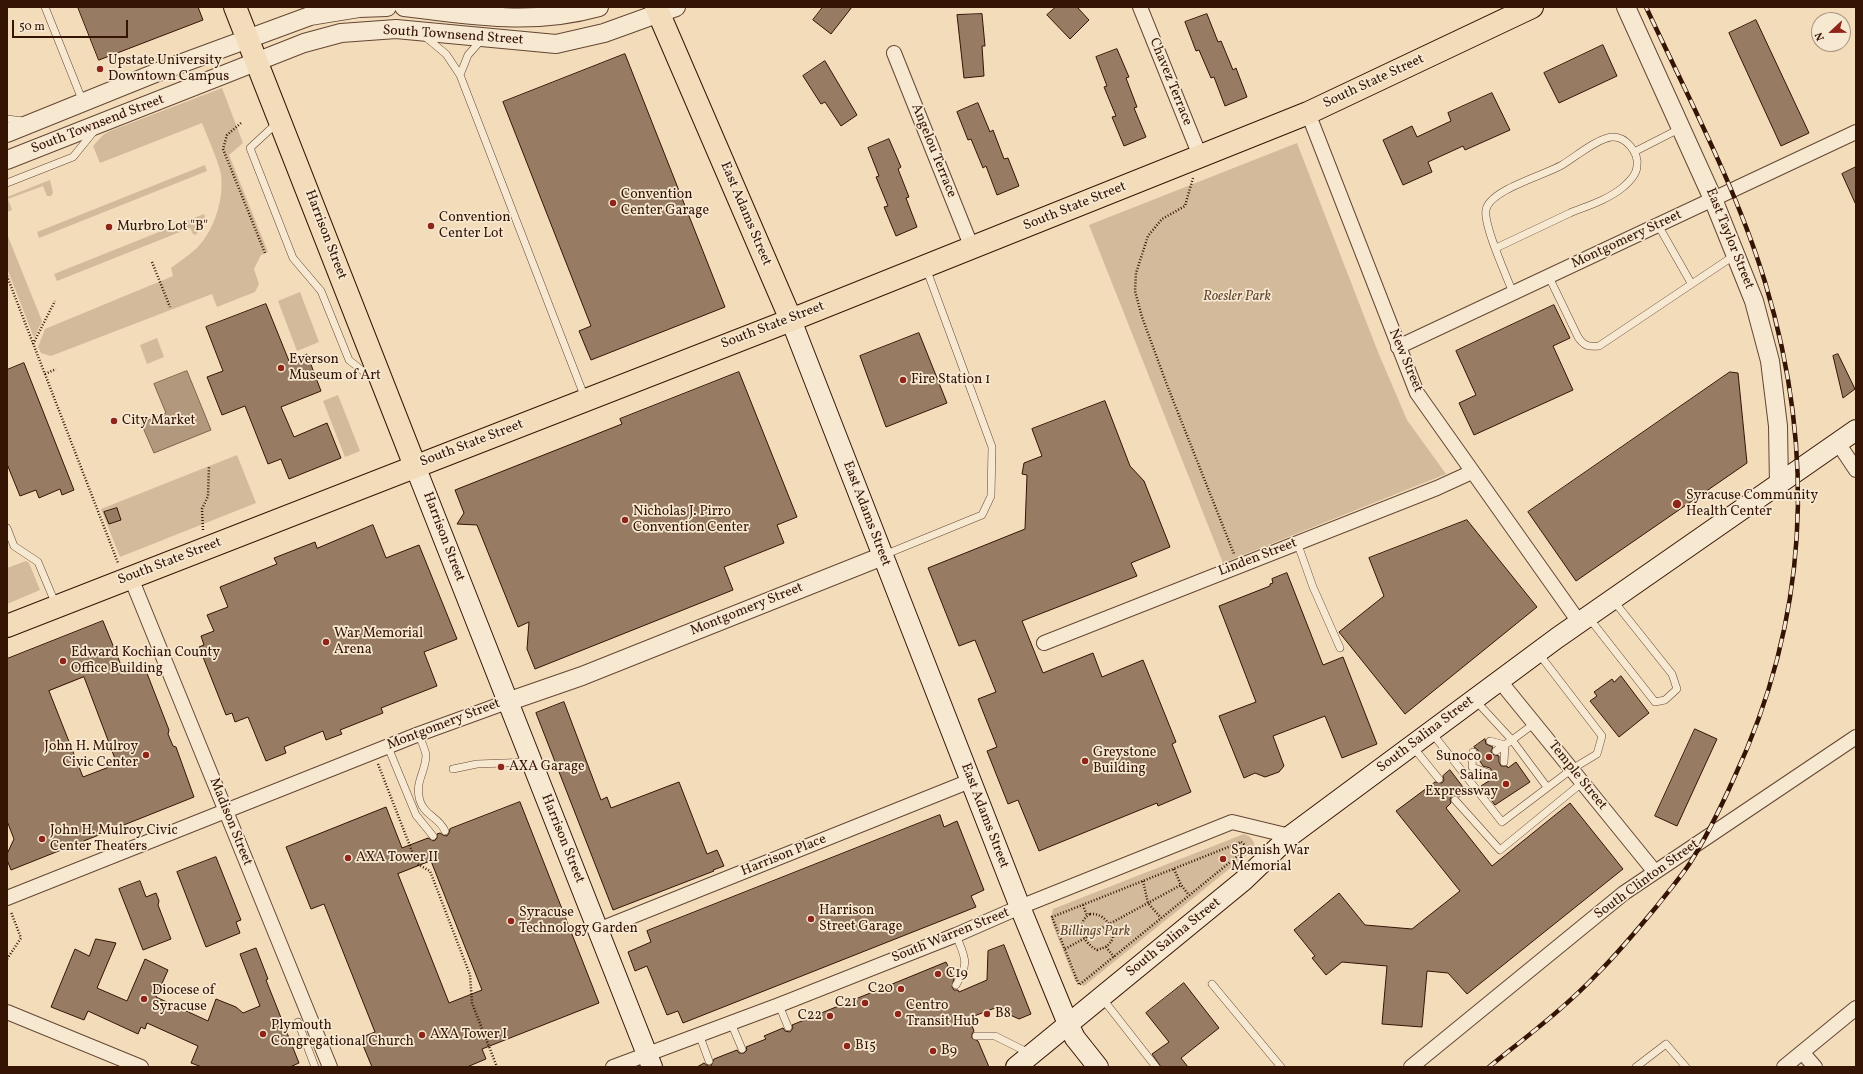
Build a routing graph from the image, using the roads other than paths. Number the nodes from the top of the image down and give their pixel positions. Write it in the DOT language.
graph roads {
  1 [pos="45,7"];
  2 [pos="236,7"];
  3 [pos="387,7"];
  4 [pos="404,7"];
  5 [pos="600,7"];
  6 [pos="1140,7"];
  7 [pos="1532,7"];
  8 [pos="1626,7"];
  9 [pos="664,9"];
  10 [pos="418,32"];
  11 [pos="483,38"];
  12 [pos="248,39"];
  13 [pos="894,53"];
  14 [pos="258,62"];
  15 [pos="460,75"];
  16 [pos="83,102"];
  17 [pos="1308,113"];
  18 [pos="7,119"];
  19 [pos="280,120"];
  20 [pos="33,123"];
  21 [pos="100,124"];
  22 [pos="1681,128"];
  23 [pos="1856,132"];
  24 [pos="7,133"];
  25 [pos="1634,152"];
  26 [pos="1200,156"];
  27 [pos="7,160"];
  28 [pos="7,183"];
  29 [pos="1713,199"];
  30 [pos="1658,225"];
  31 [pos="972,248"];
  32 [pos="1496,248"];
  33 [pos="1736,254"];
  34 [pos="925,266"];
  35 [pos="1549,276"];
  36 [pos="1692,283"];
  37 [pos="1513,293"];
  38 [pos="791,320"];
  39 [pos="1398,348"];
  40 [pos="384,388"];
  41 [pos="586,399"];
  42 [pos="1856,430"];
  43 [pos="1838,443"];
  44 [pos="415,466"];
  45 [pos="1856,470"];
  46 [pos="1472,472"];
  47 [pos="1779,485"];
  48 [pos="7,528"];
  49 [pos="1297,542"];
  50 [pos="883,556"];
  51 [pos="128,579"];
  52 [pos="1612,600"];
  53 [pos="56,607"];
  54 [pos="1583,620"];
  55 [pos="7,626"];
  56 [pos="1044,643"];
  57 [pos="1340,648"];
  58 [pos="1538,652"];
  59 [pos="1500,680"];
  60 [pos="1474,699"];
  61 [pos="507,702"];
  62 [pos="1534,723"];
  63 [pos="1431,731"];
  64 [pos="420,734"];
  65 [pos="1856,737"];
  66 [pos="1512,740"];
  67 [pos="1490,742"];
  68 [pos="1412,745"];
  69 [pos="1505,745"];
  70 [pos="388,747"];
  71 [pos="1496,751"];
  72 [pos="1473,752"];
  73 [pos="531,762"];
  74 [pos="1480,762"];
  75 [pos="1504,762"];
  76 [pos="1472,767"];
  77 [pos="453,769"];
  78 [pos="1572,769"];
  79 [pos="1464,773"];
  80 [pos="1488,773"];
  81 [pos="1439,779"];
  82 [pos="970,781"];
  83 [pos="1583,782"];
  84 [pos="1547,787"];
  85 [pos="1455,800"];
  86 [pos="226,811"];
  87 [pos="445,831"];
  88 [pos="433,836"];
  89 [pos="1290,836"];
  90 [pos="1655,872"];
  91 [pos="8,903"];
  92 [pos="1020,907"];
  93 [pos="598,930"];
  94 [pos="956,935"];
  95 [pos="1212,984"];
  96 [pos="956,985"];
  97 [pos="1102,997"];
  98 [pos="778,1005"];
  99 [pos="1856,1008"];
  100 [pos="7,1012"];
  101 [pos="298,1022"];
  102 [pos="730,1023"];
  103 [pos="1068,1024"];
  104 [pos="788,1026"];
  105 [pos="698,1034"];
  106 [pos="976,1036"];
  107 [pos="742,1049"];
  108 [pos="1802,1052"];
  109 [pos="1031,1054"];
  110 [pos="649,1060"];
  111 [pos="709,1061"];
  112 [pos="141,1067"];
  113 [pos="315,1067"];
  114 [pos="330,1067"];
  115 [pos="613,1067"];
  116 [pos="1016,1067"];
  117 [pos="1098,1067"];
  118 [pos="1156,1067"];
  119 [pos="1281,1067"];
  120 [pos="1411,1067"];
  121 [pos="1636,1067"];
  122 [pos="1686,1067"];
  123 [pos="1784,1067"];
  124 [pos="1815,1067"];
  1 -- 16 [label="lane"];
  2 -- 12 [label="main road, Harrison Street"];
  3 -- 12 [label="street, South Townsend Street"];
  4 -- 5 [label="street, South Townsend Street"];
  6 -- 26 [label="street, Chavez Terrace"];
  7 -- 17 [label="main road, South State Street"];
  8 -- 22 [label="street, East Taylor Street"];
  9 -- 11 [label="street, South Townsend Street"];
  9 -- 38 [label="main road, East Adams Street"];
  10 -- 11 [label="street, South Townsend Street"];
  10 -- 14 [label="street, South Townsend Street"];
  10 -- 15 [label="lane"];
  11 -- 15 [label="lane"];
  12 -- 14 [label="main road, Harrison Street"];
  12 -- 16 [label="street, South Townsend Street"];
  13 -- 31 [label="street, Angelou Terrace"];
  14 -- 19 [label="main road, Harrison Street"];
  14 -- 21 [label="street, South Townsend Street"];
  15 -- 41 [label="lane"];
  16 -- 20 [label="street, South Townsend Street"];
  17 -- 26 [label="main road, South State Street"];
  17 -- 39 [label="street, New Street"];
  18 -- 20 [label="lane"];
  19 -- 40 [label="main road, Harrison Street"];
  19 -- 40 [label="lane"];
  20 -- 24 [label="street, South Townsend Street"];
  21 -- 27 [label="street, South Townsend Street"];
  21 -- 28 [label="lane"];
  22 -- 25 [label="lane"];
  22 -- 29 [label="street, East Taylor Street"];
  23 -- 29 [label="street, Montgomery Street"];
  25 -- 32 [label="lane"];
  25 -- 32 [label="lane"];
  26 -- 31 [label="main road, South State Street"];
  29 -- 30 [label="street, Montgomery Street"];
  29 -- 33 [label="street, East Taylor Street"];
  30 -- 35 [label="street, Montgomery Street"];
  30 -- 36 [label="lane"];
  31 -- 34 [label="main road, South State Street"];
  32 -- 37 [label="lane"];
  33 -- 36 [label="lane"];
  33 -- 47 [label="street, East Taylor Street"];
  34 -- 38 [label="main road, South State Street"];
  34 -- 50 [label="lane"];
  35 -- 36 [label="lane"];
  35 -- 37 [label="street, Montgomery Street"];
  37 -- 39 [label="street, Montgomery Street"];
  38 -- 41 [label="main road, South State Street"];
  38 -- 50 [label="main road, East Adams Street"];
  39 -- 46 [label="street, New Street"];
  40 -- 44 [label="main road, Harrison Street"];
  41 -- 44 [label="main road, South State Street"];
  42 -- 43 [label="main road, South Salina Street"];
  43 -- 45 [label="street"];
  43 -- 47 [label="main road, South Salina Street"];
  44 -- 51 [label="main road, South State Street"];
  44 -- 61 [label="main road, Harrison Street"];
  46 -- 49 [label="street, Linden Street"];
  46 -- 54 [label="street, New Street"];
  47 -- 52 [label="main road, South Salina Street"];
  48 -- 53 [label="lane"];
  49 -- 56 [label="street, Linden Street"];
  49 -- 57 [label="lane"];
  50 -- 61 [label="street, Montgomery Street"];
  50 -- 82 [label="main road, East Adams Street"];
  51 -- 53 [label="main road, South State Street"];
  51 -- 86 [label="street, Madison Street"];
  52 -- 54 [label="main road, South Salina Street"];
  52 -- 54 [label="lane"];
  53 -- 55 [label="main road, South State Street"];
  54 -- 58 [label="main road, South Salina Street"];
  58 -- 59 [label="main road, South Salina Street"];
  58 -- 78 [label="lane"];
  59 -- 60 [label="main road, South Salina Street"];
  59 -- 62 [label="street, Temple Street"];
  60 -- 63 [label="main road, South Salina Street"];
  60 -- 66 [label="lane"];
  61 -- 64 [label="street, Montgomery Street"];
  61 -- 73 [label="main road, Harrison Street"];
  62 -- 66 [label="lane"];
  62 -- 78 [label="street, Temple Street"];
  63 -- 68 [label="main road, South Salina Street"];
  63 -- 79 [label="lane"];
  64 -- 70 [label="street, Montgomery Street"];
  64 -- 87 [label="lane"];
  65 -- 90 [label="street, South Clinton Street"];
  66 -- 69 [label="lane"];
  66 -- 84 [label="lane"];
  67 -- 69 [label="lane"];
  68 -- 81 [label="lane"];
  68 -- 89 [label="main road, South Salina Street"];
  69 -- 71 [label="lane"];
  69 -- 75 [label="lane"];
  70 -- 86 [label="street, Montgomery Street"];
  70 -- 88 [label="lane"];
  72 -- 76 [label="lane"];
  73 -- 77 [label="lane"];
  73 -- 93 [label="main road, Harrison Street"];
  74 -- 76 [label="lane"];
  76 -- 79 [label="lane"];
  76 -- 80 [label="lane"];
  78 -- 83 [label="street, Temple Street"];
  78 -- 84 [label="lane"];
  79 -- 84 [label="lane"];
  82 -- 92 [label="main road, East Adams Street"];
  82 -- 93 [label="street, Harrison Place"];
  83 -- 85 [label="lane"];
  83 -- 90 [label="street, Temple Street"];
  86 -- 91 [label="street, Montgomery Street"];
  86 -- 114 [label="street, Madison Street"];
  89 -- 92 [label="street, South Warren Street"];
  89 -- 97 [label="main road, South Salina Street"];
  90 -- 120 [label="street, South Clinton Street"];
  92 -- 94 [label="street, South Warren Street"];
  92 -- 103 [label="main road, East Adams Street"];
  93 -- 110 [label="main road, Harrison Street"];
  94 -- 96 [label="lane"];
  94 -- 98 [label="street, South Warren Street"];
  95 -- 119 [label="lane"];
  97 -- 103 [label="main road, South Salina Street"];
  97 -- 118 [label="lane"];
  98 -- 102 [label="street, South Warren Street"];
  98 -- 104 [label="lane"];
  99 -- 108 [label="street"];
  100 -- 112 [label="street"];
  101 -- 113 [label="lane"];
  102 -- 105 [label="street, South Warren Street"];
  102 -- 107 [label="lane"];
  103 -- 109 [label="main road, South Salina Street"];
  103 -- 117 [label="main road, East Adams Street"];
  105 -- 110 [label="street, South Warren Street"];
  105 -- 111 [label="lane"];
  106 -- 109 [label="lane"];
  108 -- 123 [label="street"];
  108 -- 124 [label="street"];
  109 -- 116 [label="main road, South Salina Street"];
  110 -- 115 [label="street, South Warren Street"];
  121 -- 122 [label="lane"];
}
